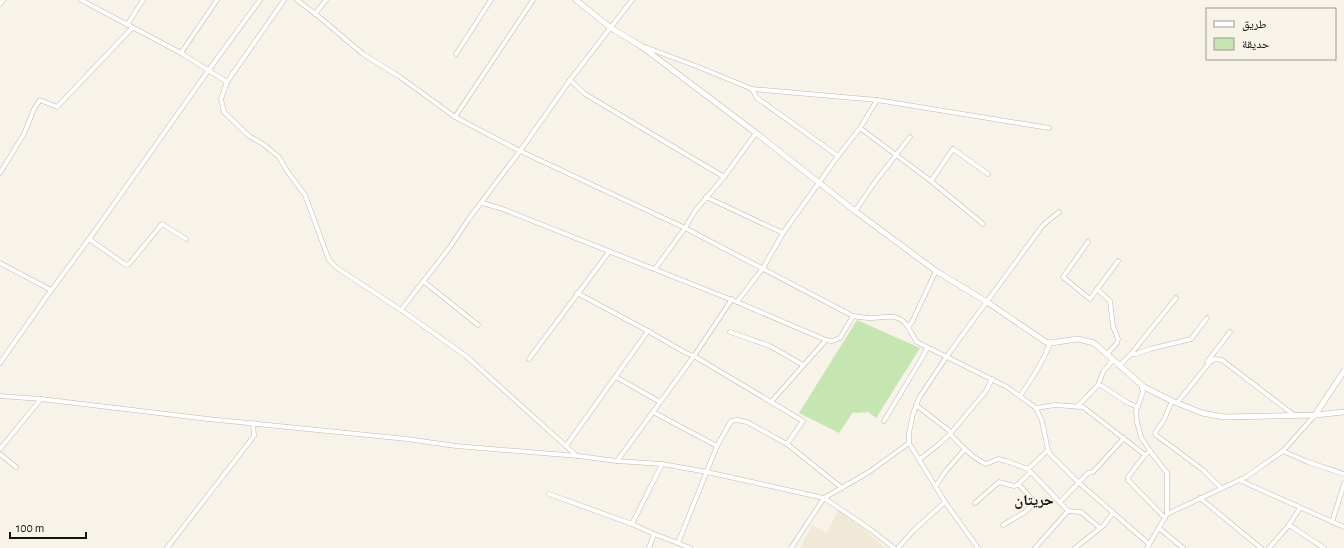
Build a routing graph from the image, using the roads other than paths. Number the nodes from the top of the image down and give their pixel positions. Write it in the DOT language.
graph roads {
  1 [pos="3,0"];
  2 [pos="81,0"];
  3 [pos="143,0"];
  4 [pos="217,0"];
  5 [pos="260,0"];
  6 [pos="284,0"];
  7 [pos="297,0"];
  8 [pos="326,0"];
  9 [pos="491,0"];
  10 [pos="533,0"];
  11 [pos="576,0"];
  12 [pos="632,0"];
  13 [pos="0,4"];
  14 [pos="315,14"];
  15 [pos="127,25"];
  16 [pos="132,28"];
  17 [pos="611,28"];
  18 [pos="641,46"];
  19 [pos="181,53"];
  20 [pos="456,54"];
  21 [pos="208,71"];
  22 [pos="570,80"];
  23 [pos="227,82"];
  24 [pos="752,89"];
  25 [pos="877,100"];
  26 [pos="456,117"];
  27 [pos="860,128"];
  28 [pos="1049,128"];
  29 [pos="756,133"];
  30 [pos="910,137"];
  31 [pos="520,151"];
  32 [pos="838,156"];
  33 [pos="896,156"];
  34 [pos="0,173"];
  35 [pos="988,174"];
  36 [pos="724,177"];
  37 [pos="931,181"];
  38 [pos="819,183"];
  39 [pos="706,197"];
  40 [pos="482,203"];
  41 [pos="855,211"];
  42 [pos="1059,212"];
  43 [pos="983,224"];
  44 [pos="685,228"];
  45 [pos="783,233"];
  46 [pos="89,239"];
  47 [pos="186,239"];
  48 [pos="1088,242"];
  49 [pos="609,252"];
  50 [pos="1118,261"];
  51 [pos="0,263"];
  52 [pos="763,268"];
  53 [pos="654,269"];
  54 [pos="936,271"];
  55 [pos="423,281"];
  56 [pos="1097,289"];
  57 [pos="51,290"];
  58 [pos="577,293"];
  59 [pos="1176,298"];
  60 [pos="732,299"];
  61 [pos="737,302"];
  62 [pos="987,302"];
  63 [pos="401,310"];
  64 [pos="853,316"];
  65 [pos="1207,318"];
  66 [pos="478,325"];
  67 [pos="908,327"];
  68 [pos="648,331"];
  69 [pos="730,332"];
  70 [pos="1230,332"];
  71 [pos="826,340"];
  72 [pos="1050,343"];
  73 [pos="927,348"];
  74 [pos="1106,354"];
  75 [pos="1131,354"];
  76 [pos="694,356"];
  77 [pos="947,356"];
  78 [pos="530,359"];
  79 [pos="1113,360"];
  80 [pos="0,363"];
  81 [pos="804,365"];
  82 [pos="1119,366"];
  83 [pos="1344,371"];
  84 [pos="616,377"];
  85 [pos="992,379"];
  86 [pos="1141,384"];
  87 [pos="1098,385"];
  88 [pos="0,396"];
  89 [pos="1020,396"];
  90 [pos="41,399"];
  91 [pos="660,402"];
  92 [pos="771,402"];
  93 [pos="1175,402"];
  94 [pos="916,405"];
  95 [pos="1077,407"];
  96 [pos="1138,407"];
  97 [pos="1036,408"];
  98 [pos="653,412"];
  99 [pos="1344,412"];
  100 [pos="1294,415"];
  101 [pos="1315,415"];
  102 [pos="884,421"];
  103 [pos="253,423"];
  104 [pos="950,433"];
  105 [pos="1124,438"];
  106 [pos="910,443"];
  107 [pos="787,444"];
  108 [pos="566,446"];
  109 [pos="717,446"];
  110 [pos="0,449"];
  111 [pos="965,449"];
  112 [pos="1048,450"];
  113 [pos="1150,451"];
  114 [pos="1283,451"];
  115 [pos="0,454"];
  116 [pos="1145,455"];
  117 [pos="578,456"];
  118 [pos="920,459"];
  119 [pos="617,462"];
  120 [pos="662,464"];
  121 [pos="16,467"];
  122 [pos="1029,471"];
  123 [pos="707,472"];
  124 [pos="1344,474"];
  125 [pos="1238,480"];
  126 [pos="1078,482"];
  127 [pos="1018,484"];
  128 [pos="1344,484"];
  129 [pos="936,486"];
  130 [pos="842,488"];
  131 [pos="1221,488"];
  132 [pos="549,494"];
  133 [pos="824,498"];
  134 [pos="1200,498"];
  135 [pos="946,502"];
  136 [pos="975,502"];
  137 [pos="1060,502"];
  138 [pos="1300,508"];
  139 [pos="1068,511"];
  140 [pos="1113,513"];
  141 [pos="1166,516"];
  142 [pos="1332,522"];
  143 [pos="632,524"];
  144 [pos="1004,525"];
  145 [pos="1289,525"];
  146 [pos="1344,527"];
  147 [pos="1100,528"];
  148 [pos="1159,528"];
  149 [pos="654,534"];
  150 [pos="678,543"];
  151 [pos="1148,546"];
  152 [pos="167,548"];
  153 [pos="649,548"];
  154 [pos="690,548"];
  155 [pos="791,548"];
  156 [pos="894,548"];
  157 [pos="898,548"];
  158 [pos="978,548"];
  159 [pos="1035,548"];
  160 [pos="1075,548"];
  161 [pos="1183,548"];
  162 [pos="1261,548"];
  163 [pos="1269,548"];
  164 [pos="1324,548"];
  1 -- 13 [label="street"];
  2 -- 15 [label="street"];
  3 -- 15 [label="street"];
  4 -- 19 [label="street"];
  5 -- 21 [label="street"];
  6 -- 23 [label="street"];
  7 -- 14 [label="street"];
  8 -- 14 [label="street"];
  9 -- 20 [label="street"];
  10 -- 26 [label="street"];
  11 -- 17 [label="street"];
  12 -- 17 [label="street"];
  14 -- 26 [label="street"];
  15 -- 16 [label="street"];
  16 -- 19 [label="street"];
  16 -- 34 [label="street"];
  17 -- 18 [label="street"];
  17 -- 22 [label="street"];
  18 -- 24 [label="street"];
  18 -- 29 [label="street"];
  19 -- 21 [label="street"];
  21 -- 23 [label="street"];
  21 -- 46 [label="street"];
  22 -- 31 [label="street"];
  22 -- 36 [label="street"];
  23 -- 63 [label="street"];
  24 -- 25 [label="street"];
  24 -- 32 [label="street"];
  25 -- 27 [label="street"];
  25 -- 28 [label="street"];
  26 -- 31 [label="street"];
  27 -- 32 [label="street"];
  27 -- 33 [label="street"];
  29 -- 36 [label="street"];
  29 -- 38 [label="street"];
  30 -- 33 [label="street"];
  31 -- 40 [label="street"];
  31 -- 44 [label="street"];
  32 -- 38 [label="street"];
  33 -- 37 [label="street"];
  33 -- 41 [label="street"];
  35 -- 37 [label="street"];
  36 -- 39 [label="street"];
  37 -- 43 [label="street"];
  38 -- 41 [label="street"];
  38 -- 45 [label="street"];
  39 -- 44 [label="street"];
  39 -- 45 [label="street"];
  40 -- 49 [label="street"];
  40 -- 55 [label="street"];
  41 -- 54 [label="street"];
  42 -- 62 [label="street"];
  44 -- 52 [label="street"];
  44 -- 53 [label="street"];
  45 -- 52 [label="street"];
  46 -- 47 [label="street"];
  46 -- 57 [label="street"];
  48 -- 56 [label="street"];
  49 -- 53 [label="street"];
  49 -- 58 [label="street"];
  50 -- 56 [label="street"];
  51 -- 57 [label="street"];
  52 -- 61 [label="street"];
  52 -- 64 [label="street"];
  53 -- 60 [label="street"];
  54 -- 62 [label="street"];
  54 -- 67 [label="street"];
  55 -- 63 [label="street"];
  55 -- 66 [label="street"];
  56 -- 74 [label="street"];
  57 -- 80 [label="street"];
  58 -- 68 [label="street"];
  58 -- 78 [label="street"];
  59 -- 75 [label="street"];
  60 -- 61 [label="street"];
  60 -- 76 [label="street"];
  61 -- 71 [label="street"];
  62 -- 72 [label="street"];
  62 -- 77 [label="street"];
  63 -- 108 [label="street"];
  64 -- 67 [label="street"];
  64 -- 71 [label="street"];
  65 -- 75 [label="street"];
  67 -- 73 [label="street"];
  68 -- 76 [label="street"];
  68 -- 84 [label="street"];
  69 -- 81 [label="street"];
  70 -- 93 [label="street"];
  71 -- 81 [label="street"];
  72 -- 74 [label="street"];
  72 -- 89 [label="street"];
  73 -- 77 [label="street"];
  73 -- 102 [label="street"];
  74 -- 79 [label="street"];
  75 -- 82 [label="street"];
  76 -- 91 [label="street"];
  76 -- 92 [label="street"];
  77 -- 85 [label="street"];
  77 -- 94 [label="street"];
  79 -- 82 [label="street"];
  79 -- 87 [label="street"];
  81 -- 92 [label="street"];
  82 -- 86 [label="street"];
  83 -- 101 [label="street"];
  84 -- 91 [label="street"];
  84 -- 108 [label="street"];
  85 -- 89 [label="street"];
  85 -- 104 [label="street"];
  86 -- 93 [label="street"];
  86 -- 96 [label="street"];
  87 -- 95 [label="street"];
  87 -- 96 [label="street"];
  88 -- 90 [label="street"];
  89 -- 97 [label="street"];
  90 -- 103 [label="street"];
  90 -- 110 [label="street"];
  91 -- 98 [label="street"];
  92 -- 107 [label="street"];
  93 -- 100 [label="street"];
  93 -- 100 [label="street"];
  93 -- 131 [label="street"];
  94 -- 104 [label="street"];
  94 -- 106 [label="street"];
  95 -- 97 [label="street"];
  95 -- 105 [label="street"];
  96 -- 113 [label="street"];
  97 -- 112 [label="street"];
  98 -- 109 [label="street"];
  98 -- 119 [label="street"];
  99 -- 101 [label="street"];
  100 -- 101 [label="street"];
  101 -- 114 [label="street"];
  103 -- 117 [label="street"];
  103 -- 152 [label="street"];
  104 -- 111 [label="street"];
  104 -- 118 [label="street"];
  105 -- 116 [label="street"];
  105 -- 126 [label="street"];
  106 -- 118 [label="street"];
  106 -- 130 [label="street"];
  107 -- 109 [label="street"];
  107 -- 130 [label="street"];
  108 -- 117 [label="street"];
  109 -- 123 [label="street"];
  111 -- 122 [label="street"];
  111 -- 129 [label="street"];
  112 -- 122 [label="street"];
  112 -- 126 [label="street"];
  113 -- 116 [label="street"];
  113 -- 141 [label="street"];
  114 -- 124 [label="street"];
  114 -- 125 [label="street"];
  115 -- 121 [label="street"];
  116 -- 141 [label="street"];
  117 -- 119 [label="street"];
  118 -- 129 [label="street"];
  119 -- 120 [label="street"];
  120 -- 123 [label="street"];
  120 -- 143 [label="street"];
  122 -- 127 [label="street"];
  122 -- 137 [label="street"];
  123 -- 133 [label="street"];
  123 -- 150 [label="street"];
  125 -- 131 [label="street"];
  125 -- 138 [label="street"];
  126 -- 137 [label="street"];
  126 -- 140 [label="street"];
  127 -- 136 [label="street"];
  127 -- 144 [label="street"];
  128 -- 142 [label="street"];
  129 -- 135 [label="street"];
  130 -- 133 [label="street"];
  131 -- 134 [label="street"];
  132 -- 143 [label="street"];
  133 -- 155 [label="street"];
  133 -- 156 [label="street"];
  134 -- 141 [label="street"];
  134 -- 162 [label="street"];
  135 -- 157 [label="street"];
  135 -- 158 [label="street"];
  137 -- 139 [label="street"];
  138 -- 142 [label="street"];
  138 -- 145 [label="street"];
  139 -- 147 [label="street"];
  139 -- 159 [label="street"];
  140 -- 147 [label="street"];
  140 -- 151 [label="street"];
  141 -- 148 [label="street"];
  142 -- 146 [label="street"];
  143 -- 149 [label="street"];
  145 -- 163 [label="street"];
  145 -- 164 [label="street"];
  147 -- 160 [label="street"];
  148 -- 151 [label="street"];
  148 -- 161 [label="street"];
  149 -- 150 [label="street"];
  149 -- 153 [label="street"];
  150 -- 154 [label="street"];
}
